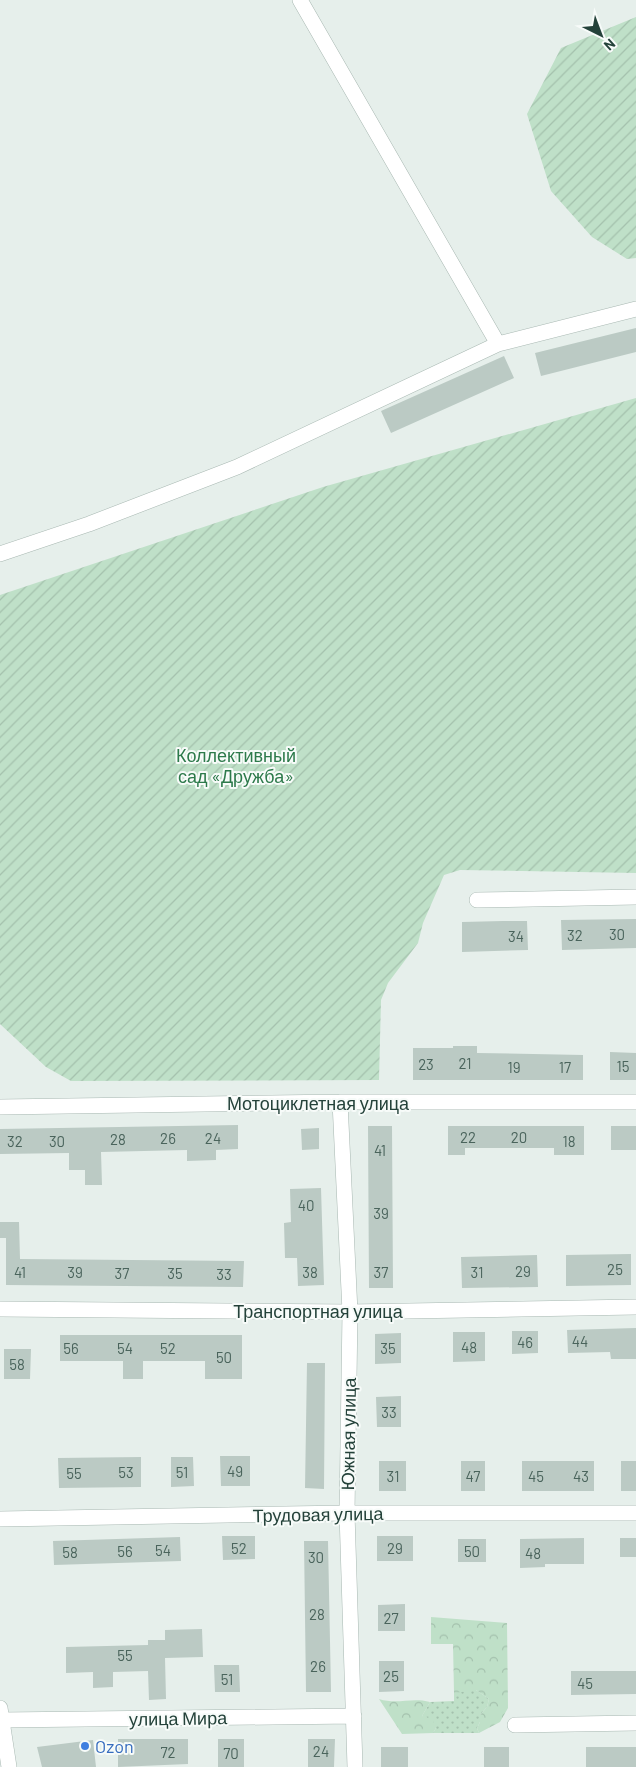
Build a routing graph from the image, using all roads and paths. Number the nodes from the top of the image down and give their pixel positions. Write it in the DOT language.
graph roads {
  1 [pos="300,0"];
  2 [pos="636,309"];
  3 [pos="498,344"];
  4 [pos="0,554"];
  5 [pos="636,897"];
  6 [pos="477,900"];
  7 [pos="340,1102"];
  8 [pos="636,1102"];
  9 [pos="0,1107"];
  10 [pos="636,1307"];
  11 [pos="0,1309"];
  12 [pos="350,1312"];
  13 [pos="347,1513"];
  14 [pos="636,1513"];
  15 [pos="0,1519"];
  16 [pos="1,1714"];
  17 [pos="354,1716"];
  18 [pos="636,1723"];
  19 [pos="515,1725"];
  20 [pos="9,1767"];
  21 [pos="355,1767"];
  1 -- 3 [label="street"];
  2 -- 3 [label="street"];
  3 -- 4 [label="street"];
  5 -- 6 [label="street"];
  7 -- 8 [label="street, Мотоциклетная улица"];
  7 -- 9 [label="street, Мотоциклетная улица"];
  7 -- 12 [label="street, Южная улица"];
  10 -- 12 [label="street, Транспортная улица"];
  11 -- 12 [label="street, Транспортная улица"];
  12 -- 13 [label="street, Южная улица"];
  13 -- 14 [label="street, Трудовая улица"];
  13 -- 15 [label="street, Трудовая улица"];
  13 -- 17 [label="street, Южная улица"];
  16 -- 17 [label="street, улица Мира"];
  16 -- 20 [label="street"];
  17 -- 21 [label="street, Южная улица"];
  18 -- 19 [label="street"];
}
